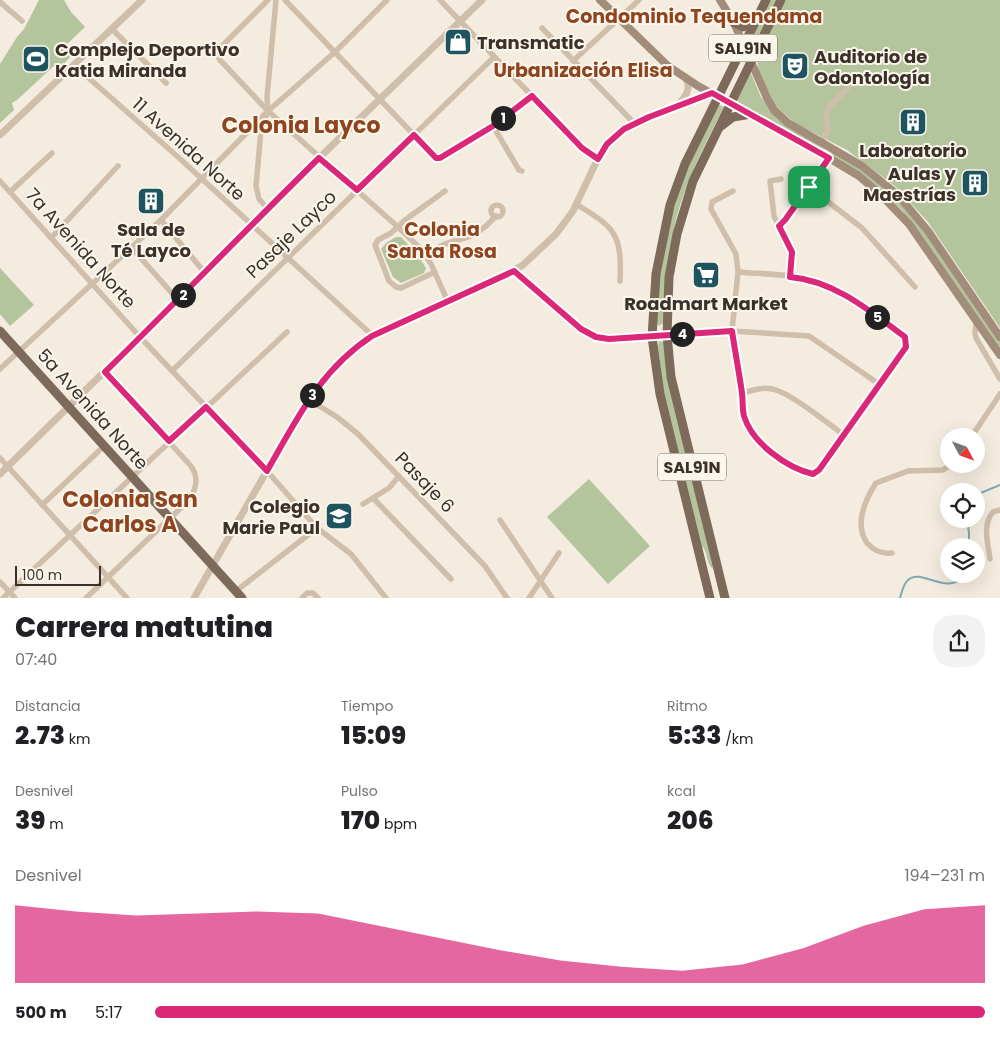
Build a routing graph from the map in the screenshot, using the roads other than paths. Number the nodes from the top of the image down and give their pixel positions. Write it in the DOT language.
graph roads {
  1 [pos="142,0"];
  2 [pos="268,0"];
  3 [pos="276,0"];
  4 [pos="285,0"];
  5 [pos="387,0"];
  6 [pos="440,0"];
  7 [pos="482,0"];
  8 [pos="600,0"];
  9 [pos="639,0"];
  10 [pos="720,0"];
  11 [pos="766,0"];
  12 [pos="781,0"];
  13 [pos="0,2"];
  14 [pos="618,19"];
  15 [pos="22,21"];
  16 [pos="460,21"];
  17 [pos="755,21"];
  18 [pos="734,23"];
  19 [pos="542,28"];
  20 [pos="112,29"];
  21 [pos="744,46"];
  22 [pos="335,52"];
  23 [pos="494,57"];
  24 [pos="573,61"];
  25 [pos="751,61"];
  26 [pos="74,65"];
  27 [pos="859,76"];
  28 [pos="685,78"];
  29 [pos="166,83"];
  30 [pos="715,94"];
  31 [pos="532,96"];
  32 [pos="379,100"];
  33 [pos="731,103"];
  34 [pos="677,106"];
  35 [pos="268,111"];
  36 [pos="752,114"];
  37 [pos="634,123"];
  38 [pos="493,126"];
  39 [pos="717,131"];
  40 [pos="0,135"];
  41 [pos="414,135"];
  42 [pos="821,141"];
  43 [pos="52,153"];
  44 [pos="319,158"];
  45 [pos="829,158"];
  46 [pos="598,159"];
  47 [pos="118,166"];
  48 [pos="522,171"];
  49 [pos="201,179"];
  50 [pos="780,179"];
  51 [pos="0,181"];
  52 [pos="763,181"];
  53 [pos="770,181"];
  54 [pos="809,187"];
  55 [pos="357,190"];
  56 [pos="445,191"];
  57 [pos="733,191"];
  58 [pos="10,192"];
  59 [pos="576,204"];
  60 [pos="268,209"];
  61 [pos="496,216"];
  62 [pos="160,220"];
  63 [pos="250,225"];
  64 [pos="779,226"];
  65 [pos="398,227"];
  66 [pos="51,238"];
  67 [pos="131,247"];
  68 [pos="425,254"];
  69 [pos="287,258"];
  70 [pos="514,271"];
  71 [pos="435,272"];
  72 [pos="738,272"];
  73 [pos="205,273"];
  74 [pos="790,277"];
  75 [pos="620,281"];
  76 [pos="92,284"];
  77 [pos="915,287"];
  78 [pos="178,300"];
  79 [pos="448,302"];
  80 [pos="976,321"];
  81 [pos="0,331"];
  82 [pos="732,331"];
  83 [pos="287,332"];
  84 [pos="667,335"];
  85 [pos="372,336"];
  86 [pos="140,337"];
  87 [pos="652,337"];
  88 [pos="1000,337"];
  89 [pos="18,352"];
  90 [pos="1000,355"];
  91 [pos="0,368"];
  92 [pos="173,370"];
  93 [pos="105,372"];
  94 [pos="1000,379"];
  95 [pos="880,384"];
  96 [pos="742,393"];
  97 [pos="1000,394"];
  98 [pos="308,399"];
  99 [pos="206,407"];
  100 [pos="68,408"];
  101 [pos="977,428"];
  102 [pos="844,435"];
  103 [pos="169,441"];
  104 [pos="104,446"];
  105 [pos="0,458"];
  106 [pos="8,467"];
  107 [pos="940,470"];
  108 [pos="267,471"];
  109 [pos="0,474"];
  110 [pos="132,476"];
  111 [pos="399,476"];
  112 [pos="373,498"];
  113 [pos="364,504"];
  114 [pos="42,505"];
  115 [pos="1000,510"];
  116 [pos="171,518"];
  117 [pos="500,520"];
  118 [pos="317,528"];
  119 [pos="71,536"];
  120 [pos="698,548"];
  121 [pos="559,553"];
  122 [pos="892,554"];
  123 [pos="990,559"];
  124 [pos="213,564"];
  125 [pos="716,566"];
  126 [pos="108,577"];
  127 [pos="451,579"];
  128 [pos="541,580"];
  129 [pos="0,582"];
  130 [pos="9,592"];
  131 [pos="239,594"];
  132 [pos="724,596"];
  133 [pos="710,597"];
  134 [pos="3,598"];
  135 [pos="15,598"];
  136 [pos="86,598"];
  137 [pos="127,598"];
  138 [pos="194,598"];
  139 [pos="302,598"];
  140 [pos="318,598"];
  141 [pos="386,598"];
  142 [pos="507,598"];
  143 [pos="529,598"];
  144 [pos="552,598"];
  1 -- 20 [label="street"];
  2 -- 35 [label="street"];
  3 -- 35 [label="street"];
  4 -- 22 [label="street"];
  5 -- 22 [label="street"];
  6 -- 16 [label="street"];
  7 -- 16 [label="street"];
  8 -- 14 [label="main road"];
  9 -- 14 [label="street"];
  10 -- 18 [label="main road"];
  11 -- 17 [label="main road, SAL91N"];
  12 -- 25 [label="main road, SAL91N"];
  13 -- 15 [label="street"];
  14 -- 24 [label="street"];
  14 -- 28 [label="main road"];
  16 -- 23 [label="street"];
  16 -- 32 [label="street"];
  17 -- 18 [label="main road"];
  17 -- 21 [label="main road, SAL91N"];
  18 -- 21 [label="main road"];
  19 -- 24 [label="street"];
  20 -- 26 [label="street"];
  20 -- 29 [label="street"];
  21 -- 25 [label="main road"];
  21 -- 30 [label="main road, SAL91N"];
  22 -- 32 [label="street"];
  22 -- 35 [label="street"];
  23 -- 31 [label="street"];
  23 -- 41 [label="street, Pasaje Layco"];
  24 -- 37 [label="street"];
  25 -- 33 [label="main road, SAL91N"];
  25 -- 42 [label="main road"];
  26 -- 40 [label="street"];
  26 -- 49 [label="street, 11 Avenida Norte"];
  27 -- 42 [label="street"];
  28 -- 30 [label="main road"];
  28 -- 34 [label="street"];
  30 -- 33 [label="main road"];
  30 -- 34 [label="street"];
  30 -- 87 [label="main road, SAL91N"];
  31 -- 38 [label="street"];
  31 -- 46 [label="street"];
  32 -- 41 [label="street"];
  32 -- 44 [label="street"];
  33 -- 36 [label="main road"];
  33 -- 39 [label="main road, SAL91N"];
  34 -- 37 [label="street"];
  35 -- 44 [label="street"];
  35 -- 49 [label="street"];
  35 -- 60 [label="street"];
  36 -- 39 [label="main road"];
  36 -- 45 [label="main road"];
  37 -- 46 [label="street"];
  38 -- 41 [label="street"];
  38 -- 48 [label="street"];
  39 -- 84 [label="main road, SAL91N"];
  41 -- 55 [label="street, Pasaje Layco"];
  42 -- 88 [label="main road"];
  43 -- 58 [label="street"];
  44 -- 55 [label="street"];
  44 -- 60 [label="street"];
  45 -- 54 [label="street"];
  45 -- 80 [label="main road"];
  46 -- 59 [label="street"];
  47 -- 66 [label="street"];
  49 -- 62 [label="street"];
  49 -- 63 [label="street, 11 Avenida Norte"];
  50 -- 53 [label="street"];
  51 -- 58 [label="street, 7a Avenida Norte"];
  52 -- 53 [label="street"];
  53 -- 64 [label="street"];
  54 -- 64 [label="street"];
  54 -- 77 [label="street"];
  55 -- 65 [label="street"];
  55 -- 69 [label="street, Pasaje Layco"];
  56 -- 65 [label="street"];
  57 -- 72 [label="street"];
  58 -- 66 [label="street, 7a Avenida Norte"];
  59 -- 70 [label="street"];
  59 -- 75 [label="street"];
  60 -- 63 [label="street"];
  61 -- 68 [label="street"];
  62 -- 67 [label="street"];
  62 -- 73 [label="street"];
  63 -- 69 [label="street, 11 Avenida Norte"];
  63 -- 73 [label="street"];
  64 -- 74 [label="street"];
  65 -- 68 [label="street"];
  65 -- 71 [label="street"];
  66 -- 76 [label="street, 7a Avenida Norte"];
  67 -- 76 [label="street"];
  67 -- 78 [label="street"];
  68 -- 71 [label="street"];
  69 -- 85 [label="street, 11 Avenida Norte"];
  69 -- 92 [label="street, Pasaje Layco"];
  70 -- 79 [label="street"];
  70 -- 87 [label="street"];
  71 -- 79 [label="street"];
  72 -- 74 [label="street"];
  72 -- 82 [label="street"];
  73 -- 78 [label="street"];
  74 -- 95 [label="street"];
  76 -- 86 [label="street, 7a Avenida Norte"];
  76 -- 89 [label="street"];
  78 -- 86 [label="street"];
  79 -- 85 [label="street"];
  80 -- 90 [label="main road"];
  80 -- 94 [label="street"];
  81 -- 89 [label="main road, 5a Avenida Norte"];
  82 -- 84 [label="street"];
  82 -- 95 [label="street"];
  82 -- 96 [label="street"];
  83 -- 99 [label="street"];
  84 -- 87 [label="street"];
  84 -- 125 [label="main road, SAL91N"];
  85 -- 98 [label="street"];
  86 -- 92 [label="street, 7a Avenida Norte"];
  86 -- 93 [label="street"];
  87 -- 120 [label="main road, SAL91N"];
  89 -- 91 [label="street"];
  89 -- 100 [label="main road, 5a Avenida Norte"];
  92 -- 99 [label="street, 7a Avenida Norte"];
  93 -- 100 [label="street"];
  93 -- 103 [label="street"];
  95 -- 102 [label="street"];
  96 -- 102 [label="street"];
  96 -- 102 [label="street"];
  97 -- 101 [label="street"];
  98 -- 108 [label="street"];
  98 -- 111 [label="street, Pasaje 6"];
  99 -- 103 [label="street"];
  99 -- 108 [label="street, 7a Avenida Norte"];
  100 -- 104 [label="main road, 5a Avenida Norte"];
  100 -- 106 [label="street"];
  103 -- 110 [label="street"];
  103 -- 116 [label="street"];
  104 -- 110 [label="main road, 5a Avenida Norte"];
  104 -- 114 [label="street"];
  105 -- 106 [label="street"];
  106 -- 109 [label="street"];
  106 -- 114 [label="street"];
  107 -- 122 [label="street"];
  108 -- 118 [label="street, 7a Avenida Norte"];
  108 -- 124 [label="street"];
  110 -- 116 [label="main road, 5a Avenida Norte"];
  110 -- 119 [label="street"];
  111 -- 112 [label="street"];
  111 -- 142 [label="street, Pasaje 6"];
  112 -- 113 [label="street"];
  112 -- 127 [label="street"];
  114 -- 119 [label="street"];
  115 -- 123 [label="street"];
  116 -- 124 [label="main road, 5a Avenida Norte"];
  116 -- 126 [label="street"];
  117 -- 128 [label="street"];
  118 -- 131 [label="street"];
  118 -- 141 [label="street, 7a Avenida Norte"];
  119 -- 126 [label="street"];
  119 -- 130 [label="street"];
  120 -- 125 [label="main road"];
  120 -- 133 [label="main road, SAL91N"];
  121 -- 128 [label="street"];
  124 -- 131 [label="main road, 5a Avenida Norte"];
  124 -- 138 [label="street"];
  125 -- 132 [label="main road, SAL91N"];
  126 -- 136 [label="street"];
  126 -- 137 [label="street"];
  128 -- 143 [label="street"];
  128 -- 144 [label="street"];
  129 -- 130 [label="street"];
  130 -- 134 [label="street"];
  130 -- 135 [label="street"];
  132 -- 133 [label="main road"];
  139 -- 140 [label="street"];
}
